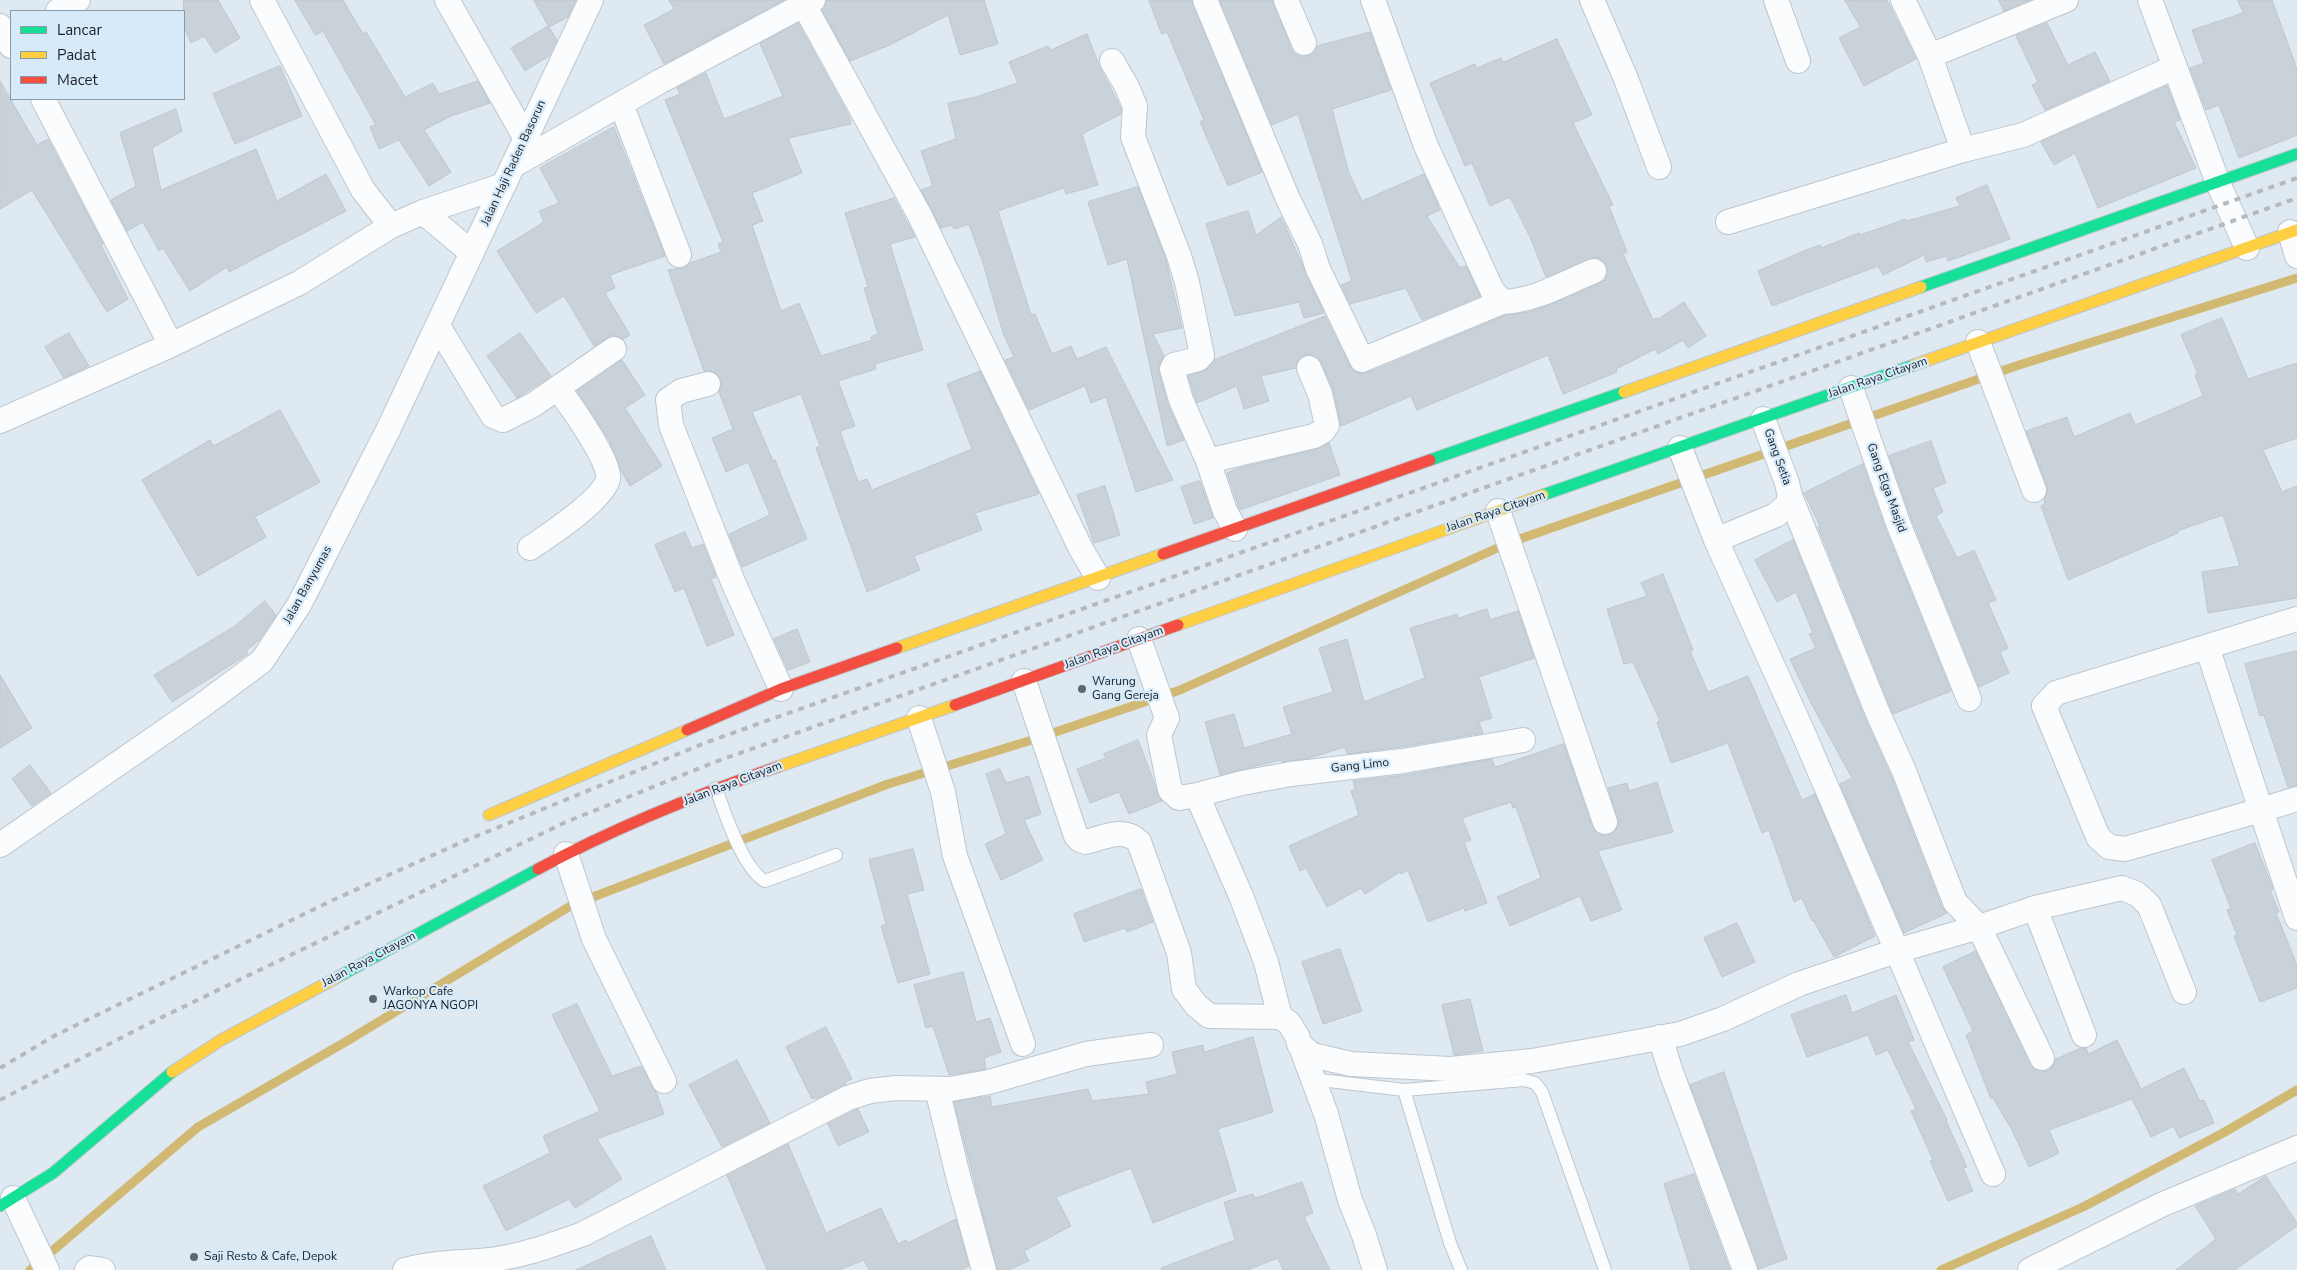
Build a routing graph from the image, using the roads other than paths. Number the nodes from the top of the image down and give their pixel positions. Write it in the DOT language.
graph roads {
  1 [pos="78,0"];
  2 [pos="262,0"];
  3 [pos="447,0"];
  4 [pos="591,0"];
  5 [pos="1205,0"];
  6 [pos="1286,0"];
  7 [pos="1373,0"];
  8 [pos="1592,0"];
  9 [pos="1776,0"];
  10 [pos="1903,0"];
  11 [pos="2066,0"];
  12 [pos="2150,0"];
  13 [pos="808,2"];
  14 [pos="60,10"];
  15 [pos="1304,43"];
  16 [pos="1930,56"];
  17 [pos="1112,61"];
  18 [pos="1798,62"];
  19 [pos="2175,67"];
  20 [pos="44,100"];
  21 [pos="621,104"];
  22 [pos="525,137"];
  23 [pos="1963,150"];
  24 [pos="2297,154"];
  25 [pos="1659,167"];
  26 [pos="509,175"];
  27 [pos="2218,183"];
  28 [pos="423,212"];
  29 [pos="1728,222"];
  30 [pos="390,226"];
  31 [pos="2293,231"];
  32 [pos="2247,248"];
  33 [pos="472,253"];
  34 [pos="679,255"];
  35 [pos="2297,255"];
  36 [pos="1594,271"];
  37 [pos="1502,302"];
  38 [pos="438,326"];
  39 [pos="1978,342"];
  40 [pos="171,345"];
  41 [pos="614,349"];
  42 [pos="1309,368"];
  43 [pos="708,384"];
  44 [pos="558,389"];
  45 [pos="1852,392"];
  46 [pos="0,421"];
  47 [pos="1765,425"];
  48 [pos="1684,458"];
  49 [pos="1208,461"];
  50 [pos="2034,490"];
  51 [pos="1790,496"];
  52 [pos="1498,511"];
  53 [pos="1235,530"];
  54 [pos="1712,530"];
  55 [pos="530,548"];
  56 [pos="1098,578"];
  57 [pos="2297,619"];
  58 [pos="1139,639"];
  59 [pos="2207,646"];
  60 [pos="1024,681"];
  61 [pos="781,689"];
  62 [pos="1969,699"];
  63 [pos="922,728"];
  64 [pos="1522,740"];
  65 [pos="716,788"];
  66 [pos="1197,795"];
  67 [pos="2297,799"];
  68 [pos="2260,810"];
  69 [pos="489,815"];
  70 [pos="1605,822"];
  71 [pos="0,845"];
  72 [pos="566,854"];
  73 [pos="836,855"];
  74 [pos="2035,908"];
  75 [pos="2297,918"];
  76 [pos="1979,927"];
  77 [pos="1896,951"];
  78 [pos="2184,992"];
  79 [pos="1280,1017"];
  80 [pos="2084,1035"];
  81 [pos="1660,1037"];
  82 [pos="1023,1044"];
  83 [pos="1299,1044"];
  84 [pos="1151,1045"];
  85 [pos="2042,1058"];
  86 [pos="1312,1079"];
  87 [pos="664,1081"];
  88 [pos="937,1089"];
  89 [pos="1404,1090"];
  90 [pos="2297,1148"];
  91 [pos="1993,1174"];
  92 [pos="6,1202"];
  93 [pos="46,1270"];
  94 [pos="87,1270"];
  95 [pos="103,1270"];
  96 [pos="405,1270"];
  97 [pos="984,1270"];
  98 [pos="1375,1270"];
  99 [pos="1461,1270"];
  100 [pos="1605,1270"];
  101 [pos="1745,1270"];
  102 [pos="2030,1270"];
  1 -- 14 [label="street"];
  2 -- 30 [label="street"];
  3 -- 22 [label="street"];
  4 -- 22 [label="street, Jalan Haji Raden Basorun"];
  5 -- 37 [label="street"];
  6 -- 15 [label="street"];
  7 -- 37 [label="street"];
  8 -- 25 [label="street"];
  9 -- 18 [label="street"];
  10 -- 16 [label="street"];
  11 -- 16 [label="street"];
  12 -- 19 [label="street"];
  13 -- 21 [label="street"];
  13 -- 56 [label="street"];
  16 -- 23 [label="street"];
  17 -- 49 [label="street"];
  19 -- 23 [label="street"];
  19 -- 27 [label="street"];
  20 -- 40 [label="street"];
  21 -- 26 [label="street"];
  21 -- 34 [label="street"];
  22 -- 26 [label="street, Jalan Haji Raden Basorun"];
  23 -- 29 [label="street"];
  24 -- 27 [label="main road"];
  26 -- 28 [label="street"];
  26 -- 33 [label="street, Jalan Haji Raden Basorun"];
  27 -- 32 [label="street"];
  27 -- 53 [label="main road"];
  28 -- 30 [label="street"];
  28 -- 33 [label="street"];
  30 -- 40 [label="street"];
  31 -- 32 [label="main road, Jalan Raya Citayam"];
  31 -- 35 [label="street"];
  32 -- 39 [label="main road, Jalan Raya Citayam"];
  33 -- 38 [label="street, Jalan Haji Raden Basorun"];
  36 -- 37 [label="street"];
  38 -- 44 [label="street"];
  38 -- 71 [label="street, Jalan Banyumas"];
  39 -- 45 [label="main road, Jalan Raya Citayam"];
  39 -- 50 [label="street"];
  40 -- 46 [label="street"];
  41 -- 44 [label="street"];
  42 -- 49 [label="street"];
  43 -- 61 [label="street"];
  44 -- 55 [label="street"];
  45 -- 47 [label="main road, Jalan Raya Citayam"];
  45 -- 62 [label="street, Gang Elga Masjid"];
  47 -- 48 [label="main road, Jalan Raya Citayam"];
  47 -- 51 [label="street, Gang Setia"];
  48 -- 52 [label="main road, Jalan Raya Citayam"];
  48 -- 54 [label="street"];
  49 -- 53 [label="street"];
  51 -- 54 [label="street, Gang Setia"];
  51 -- 76 [label="street"];
  52 -- 58 [label="main road, Jalan Raya Citayam"];
  52 -- 70 [label="street"];
  53 -- 56 [label="main road"];
  54 -- 77 [label="street"];
  56 -- 61 [label="main road"];
  57 -- 59 [label="street"];
  58 -- 60 [label="main road, Jalan Raya Citayam"];
  58 -- 66 [label="street, Gang Limo"];
  59 -- 68 [label="street"];
  59 -- 68 [label="street"];
  60 -- 63 [label="main road, Jalan Raya Citayam"];
  60 -- 79 [label="street"];
  61 -- 69 [label="main road"];
  63 -- 65 [label="main road, Jalan Raya Citayam"];
  63 -- 82 [label="street"];
  64 -- 66 [label="street, Gang Limo"];
  65 -- 72 [label="main road, Jalan Raya Citayam"];
  65 -- 73 [label="lane"];
  66 -- 79 [label="street"];
  67 -- 68 [label="street"];
  68 -- 75 [label="street"];
  72 -- 87 [label="street"];
  72 -- 92 [label="main road, Jalan Raya Citayam"];
  74 -- 76 [label="street"];
  74 -- 78 [label="street"];
  74 -- 80 [label="street"];
  76 -- 77 [label="street"];
  76 -- 85 [label="street"];
  77 -- 81 [label="street"];
  77 -- 91 [label="street"];
  79 -- 83 [label="street"];
  81 -- 83 [label="street"];
  81 -- 101 [label="street"];
  83 -- 86 [label="street"];
  84 -- 88 [label="street"];
  86 -- 89 [label="lane"];
  86 -- 98 [label="street"];
  88 -- 96 [label="street"];
  88 -- 97 [label="street"];
  89 -- 99 [label="lane"];
  89 -- 100 [label="lane"];
  90 -- 102 [label="street"];
  92 -- 93 [label="street"];
  94 -- 95 [label="street"];
}
